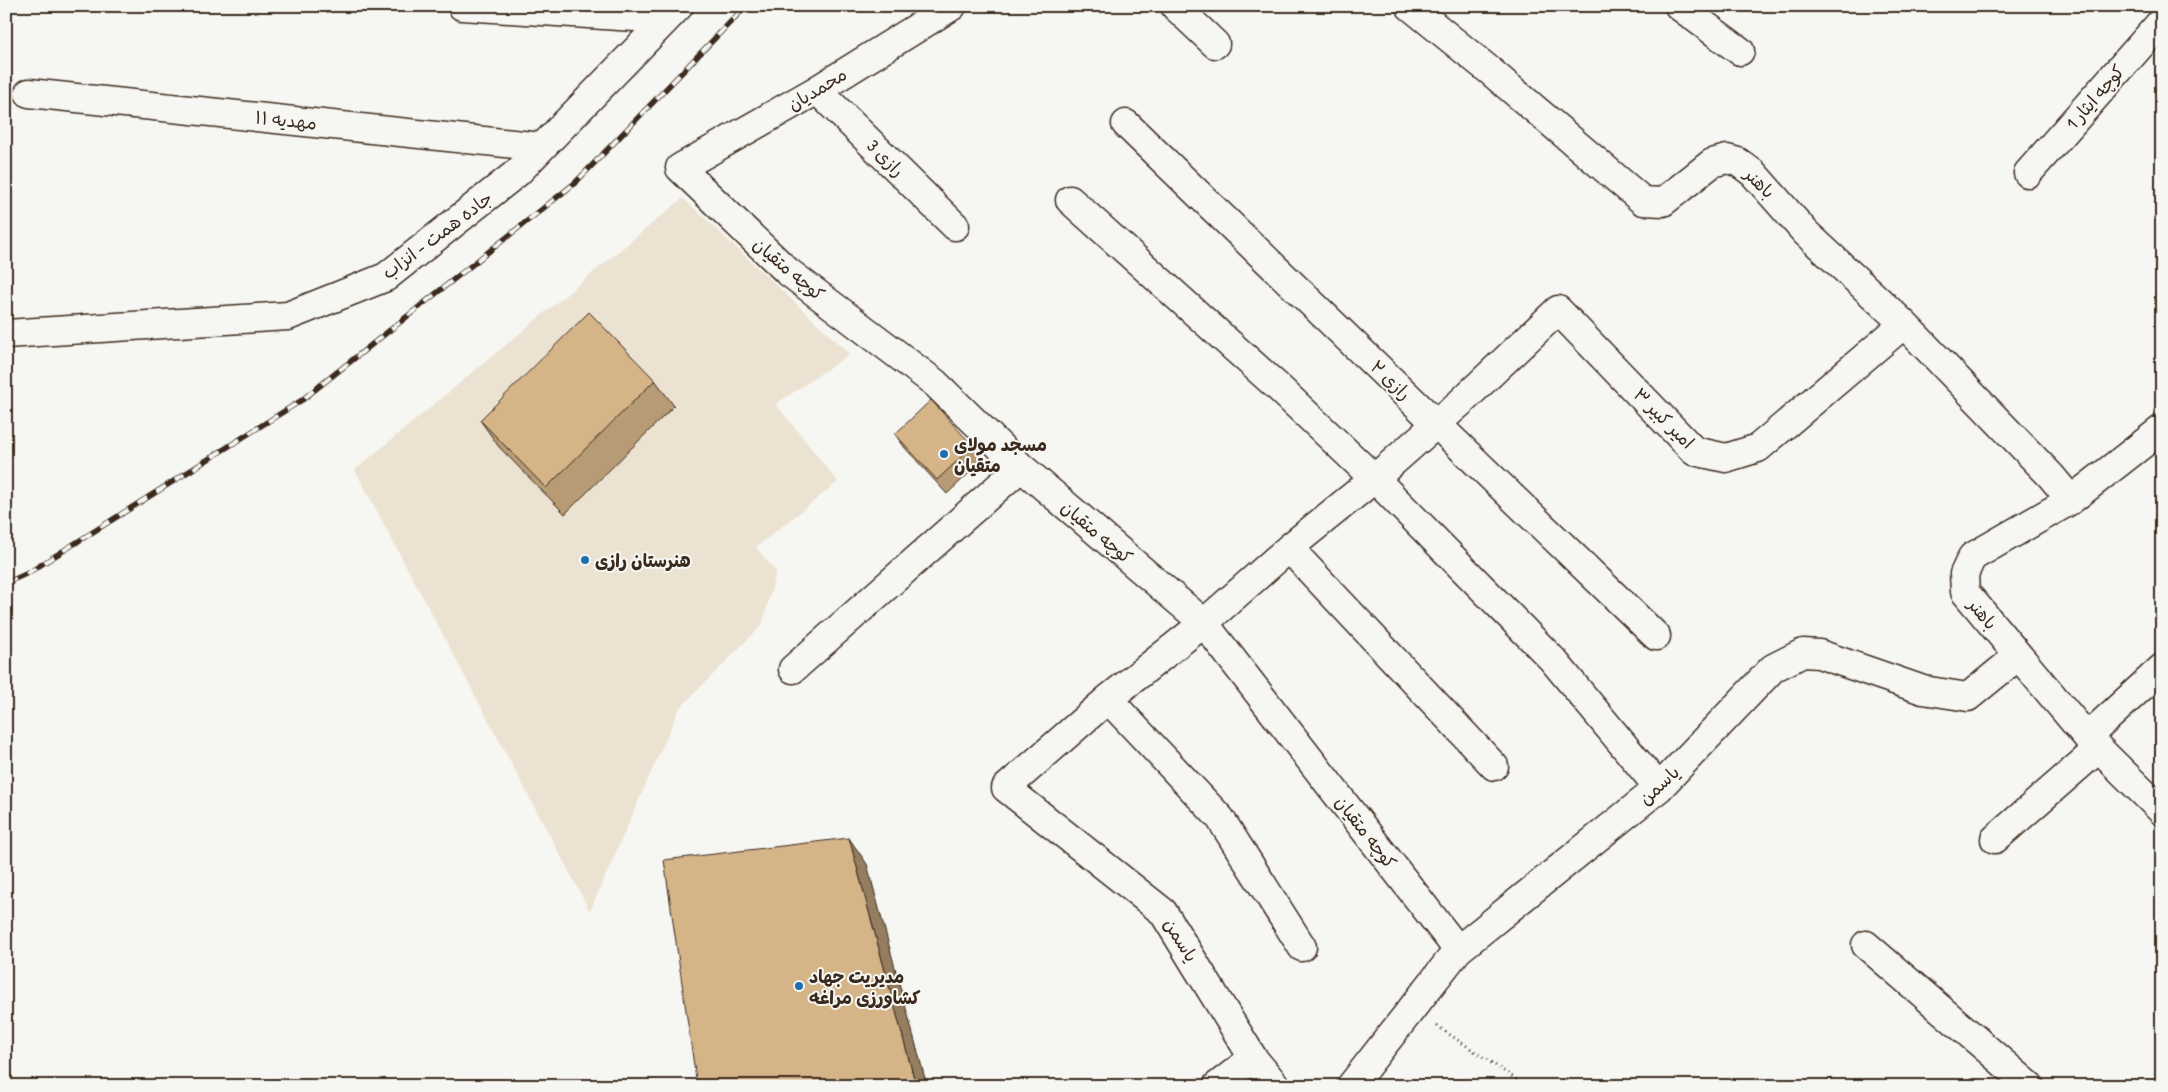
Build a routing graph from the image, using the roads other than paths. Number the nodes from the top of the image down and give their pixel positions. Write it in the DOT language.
graph roads {
  1 [pos="462,6"];
  2 [pos="952,6"];
  3 [pos="1175,6"];
  4 [pos="1410,6"];
  5 [pos="1679,6"];
  6 [pos="672,13"];
  7 [pos="2162,21"];
  8 [pos="1215,44"];
  9 [pos="1740,52"];
  10 [pos="817,90"];
  11 [pos="29,93"];
  12 [pos="1126,124"];
  13 [pos="542,148"];
  14 [pos="680,168"];
  15 [pos="2028,173"];
  16 [pos="1070,200"];
  17 [pos="954,226"];
  18 [pos="1904,324"];
  19 [pos="6,334"];
  20 [pos="1436,424"];
  21 [pos="2162,428"];
  22 [pos="1021,467"];
  23 [pos="1374,479"];
  24 [pos="2071,500"];
  25 [pos="1289,548"];
  26 [pos="1204,623"];
  27 [pos="1656,636"];
  28 [pos="2018,656"];
  29 [pos="2162,668"];
  30 [pos="793,669"];
  31 [pos="1108,698"];
  32 [pos="2093,743"];
  33 [pos="1494,766"];
  34 [pos="1659,788"];
  35 [pos="2162,811"];
  36 [pos="1995,839"];
  37 [pos="1866,945"];
  38 [pos="1302,947"];
  39 [pos="1458,950"];
  40 [pos="1253,1058"];
  41 [pos="1217,1086"];
  42 [pos="1276,1086"];
  43 [pos="1351,1086"];
  44 [pos="2030,1086"];
  1 -- 6 [label="street"];
  2 -- 10 [label="street, محمدیان"];
  3 -- 8 [label="street"];
  4 -- 18 [label="street, باهنر"];
  5 -- 9 [label="street"];
  6 -- 13 [label="street, جاده همت - انزاب"];
  7 -- 15 [label="street, کوچه ایثار 1"];
  10 -- 14 [label="street, محمدیان"];
  10 -- 17 [label="street, رازی 3"];
  11 -- 13 [label="street, مهدیه ۱۱"];
  12 -- 20 [label="street, رازی ۲"];
  13 -- 19 [label="street, جاده همت - انزاب"];
  14 -- 22 [label="street, کوچه متقیان"];
  16 -- 23 [label="street"];
  18 -- 20 [label="street, امیر کبیر ۳"];
  18 -- 24 [label="street, باهنر"];
  20 -- 23 [label="street"];
  20 -- 27 [label="street, رازی ۲"];
  21 -- 24 [label="street, باهنر"];
  22 -- 26 [label="street, کوچه متقیان"];
  22 -- 30 [label="street"];
  23 -- 25 [label="street"];
  23 -- 34 [label="street"];
  24 -- 28 [label="street, باهنر"];
  25 -- 26 [label="street"];
  25 -- 33 [label="street"];
  26 -- 31 [label="street"];
  26 -- 39 [label="street, کوچه متقیان"];
  28 -- 32 [label="street, باهنر"];
  28 -- 34 [label="street, یاسمن"];
  29 -- 32 [label="street"];
  31 -- 38 [label="street"];
  31 -- 40 [label="street, یاسمن"];
  32 -- 35 [label="street, باهنر"];
  32 -- 36 [label="street"];
  34 -- 39 [label="street, یاسمن"];
  37 -- 44 [label="street"];
  39 -- 43 [label="street, یاسمن"];
  40 -- 41 [label="street"];
  40 -- 42 [label="street, یاسمن"];
}
